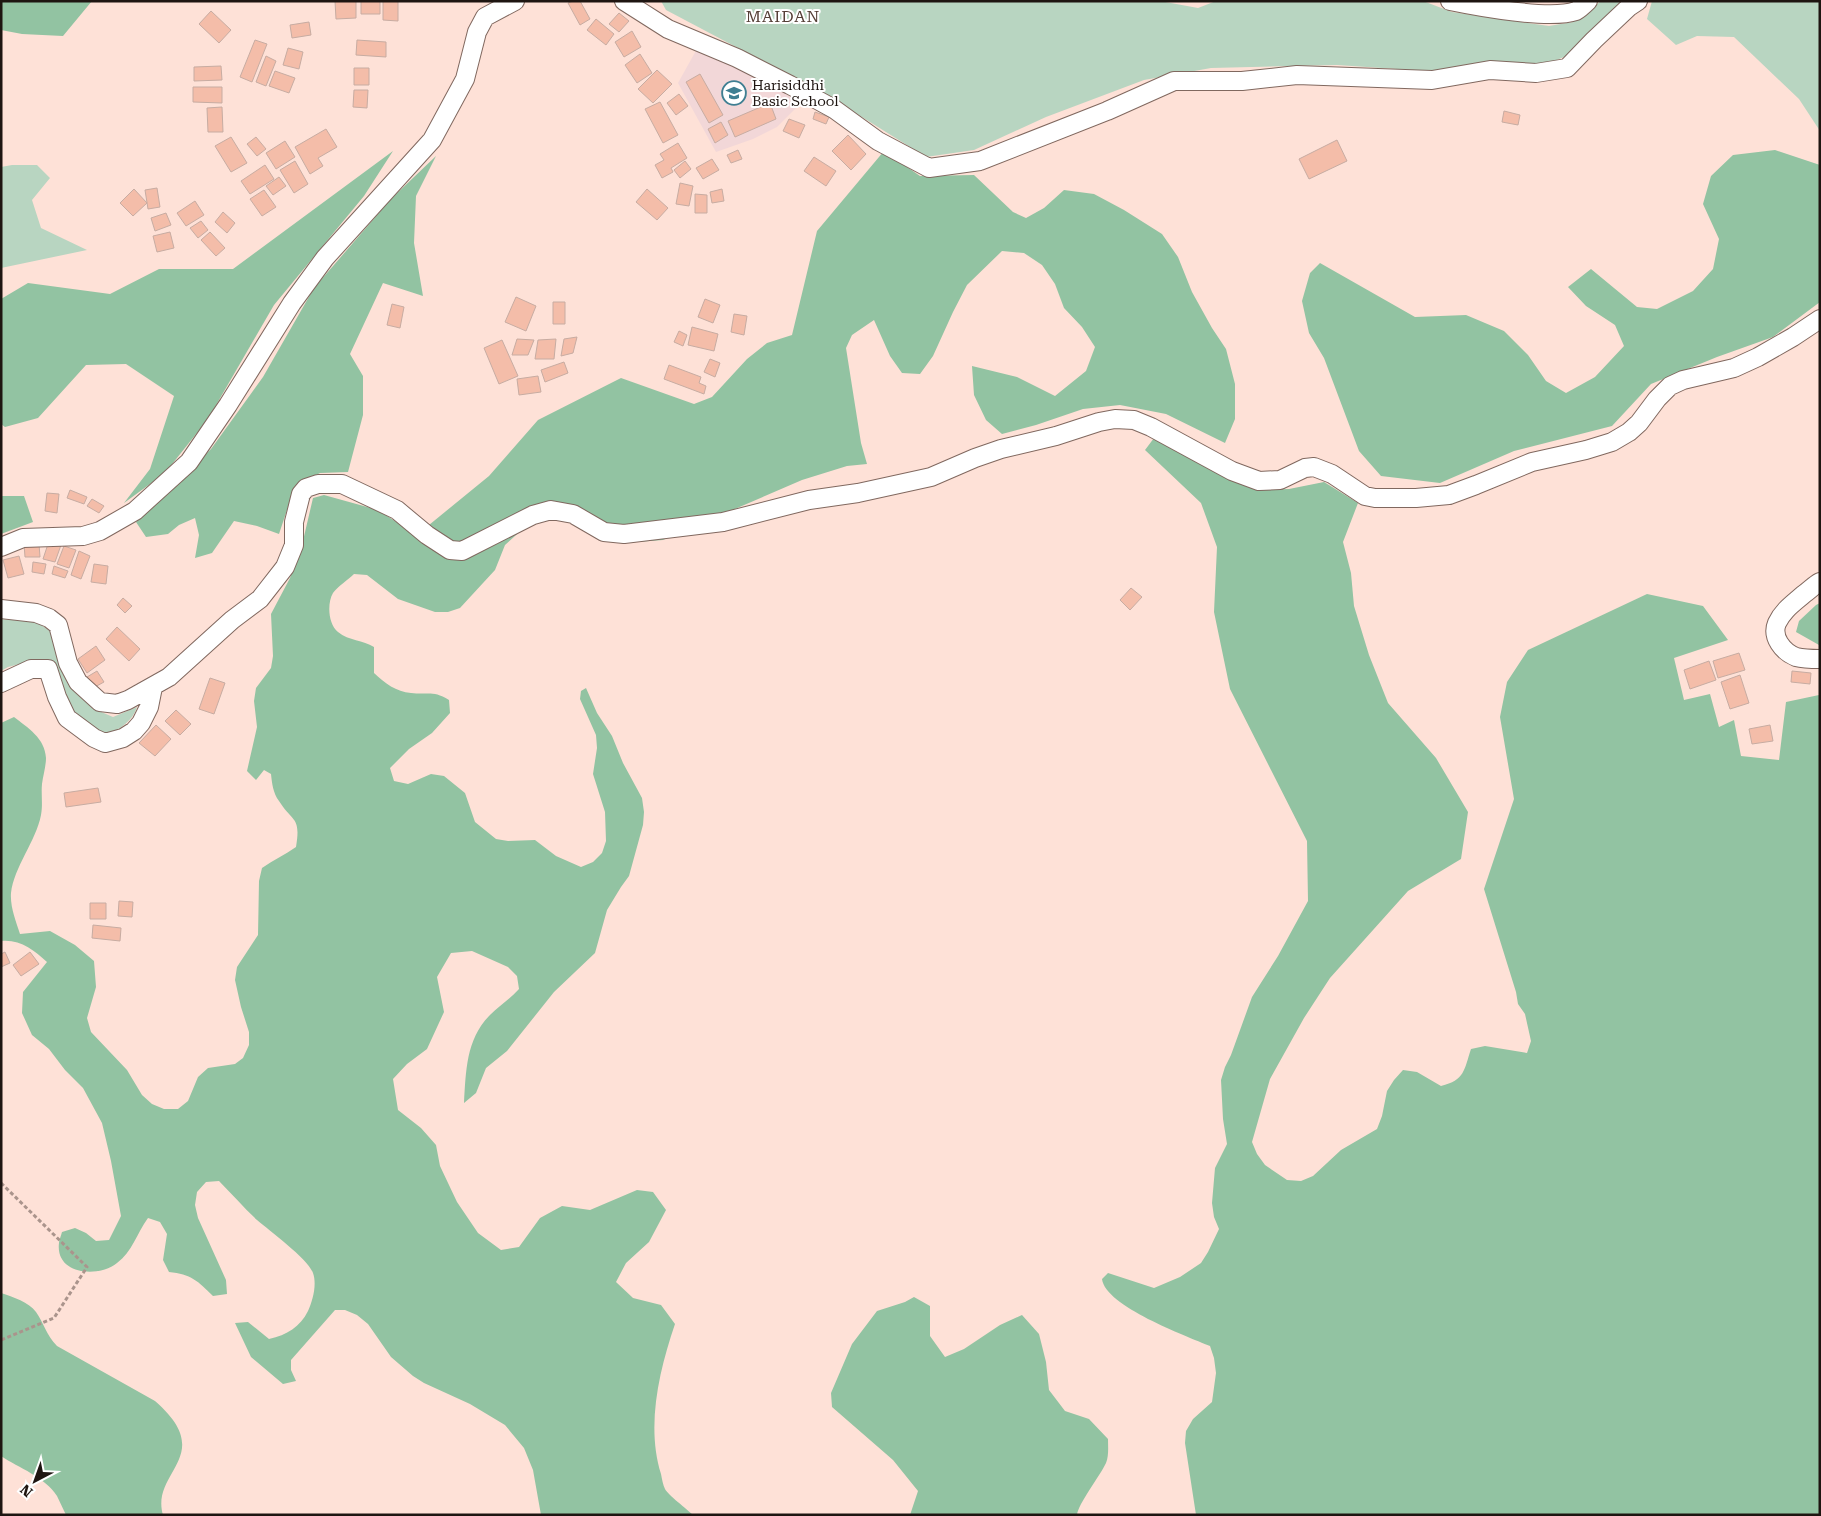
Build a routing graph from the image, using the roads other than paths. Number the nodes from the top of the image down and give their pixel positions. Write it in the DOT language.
graph roads {
  1 [pos="515,1"];
  2 [pos="624,1"];
  3 [pos="1450,1"];
  4 [pos="1588,1"];
  5 [pos="1638,1"];
  6 [pos="1820,319"];
  7 [pos="1,547"];
  8 [pos="1820,582"];
  9 [pos="1,609"];
  10 [pos="1820,659"];
  11 [pos="1,683"];
  12 [pos="153,687"];
  1 -- 7 [label="street"];
  2 -- 5 [label="street"];
  3 -- 4 [label="street"];
  6 -- 12 [label="street"];
  8 -- 10 [label="street"];
  9 -- 12 [label="street"];
  11 -- 12 [label="street"];
}
